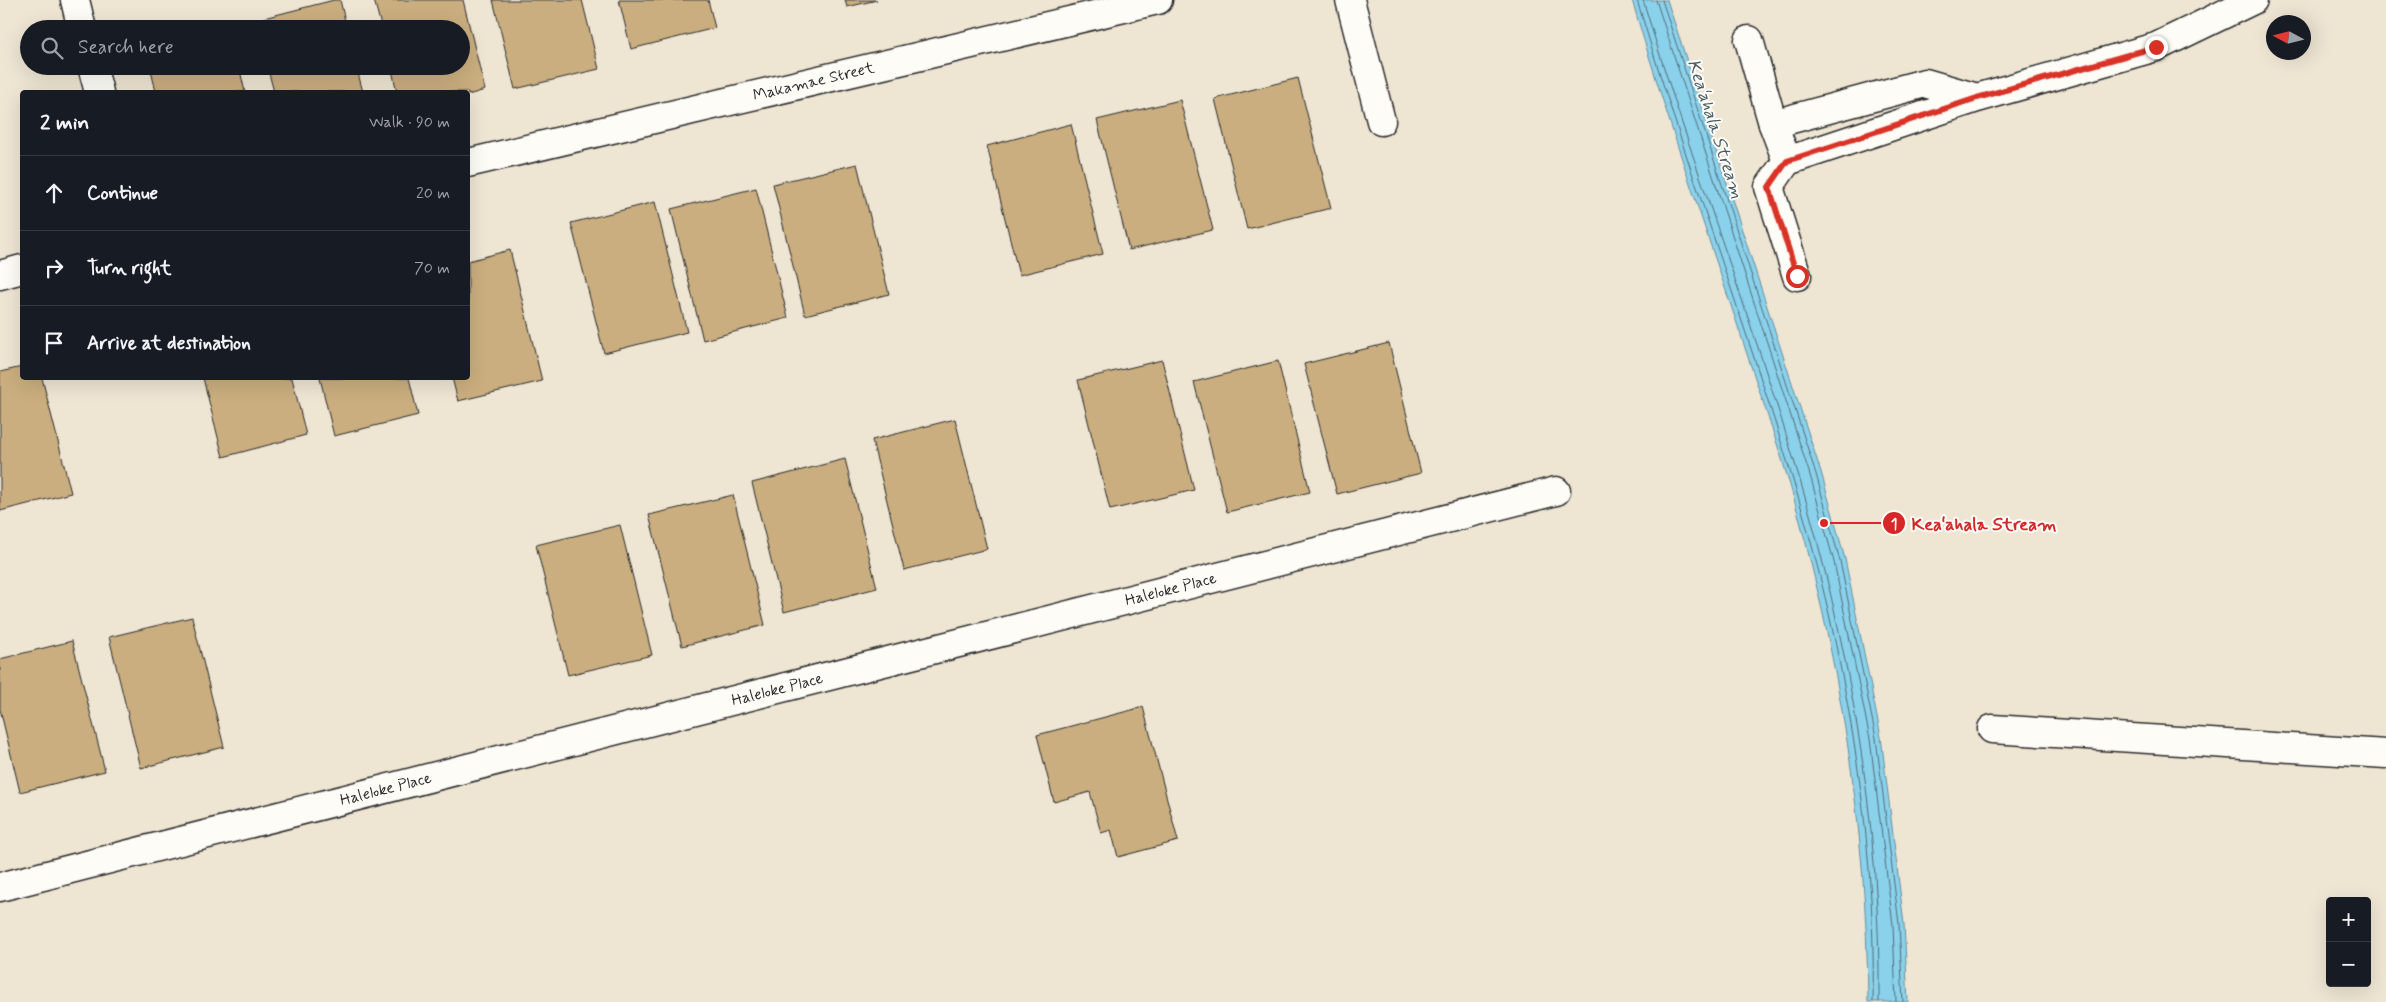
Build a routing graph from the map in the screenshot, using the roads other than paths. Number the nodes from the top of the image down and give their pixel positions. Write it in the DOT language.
graph roads {
  1 [pos="75,0"];
  2 [pos="1158,0"];
  3 [pos="1350,0"];
  4 [pos="2253,0"];
  5 [pos="80,20"];
  6 [pos="1749,40"];
  7 [pos="94,75"];
  8 [pos="98,90"];
  9 [pos="1977,98"];
  10 [pos="1381,121"];
  11 [pos="1773,124"];
  12 [pos="1787,161"];
  13 [pos="470,163"];
  14 [pos="20,270"];
  15 [pos="0,275"];
  16 [pos="1797,276"];
  17 [pos="1556,490"];
  18 [pos="1992,729"];
  19 [pos="2386,754"];
  20 [pos="0,887"];
  1 -- 5 [label="street"];
  2 -- 13 [label="street, Makamae Street"];
  3 -- 10 [label="street"];
  4 -- 9 [label="street"];
  6 -- 11 [label="street"];
  7 -- 8 [label="street"];
  9 -- 11 [label="street"];
  9 -- 12 [label="street"];
  11 -- 12 [label="street"];
  12 -- 16 [label="street"];
  14 -- 15 [label="street"];
  17 -- 20 [label="street, Haleloke Place"];
  18 -- 19 [label="street"];
}
